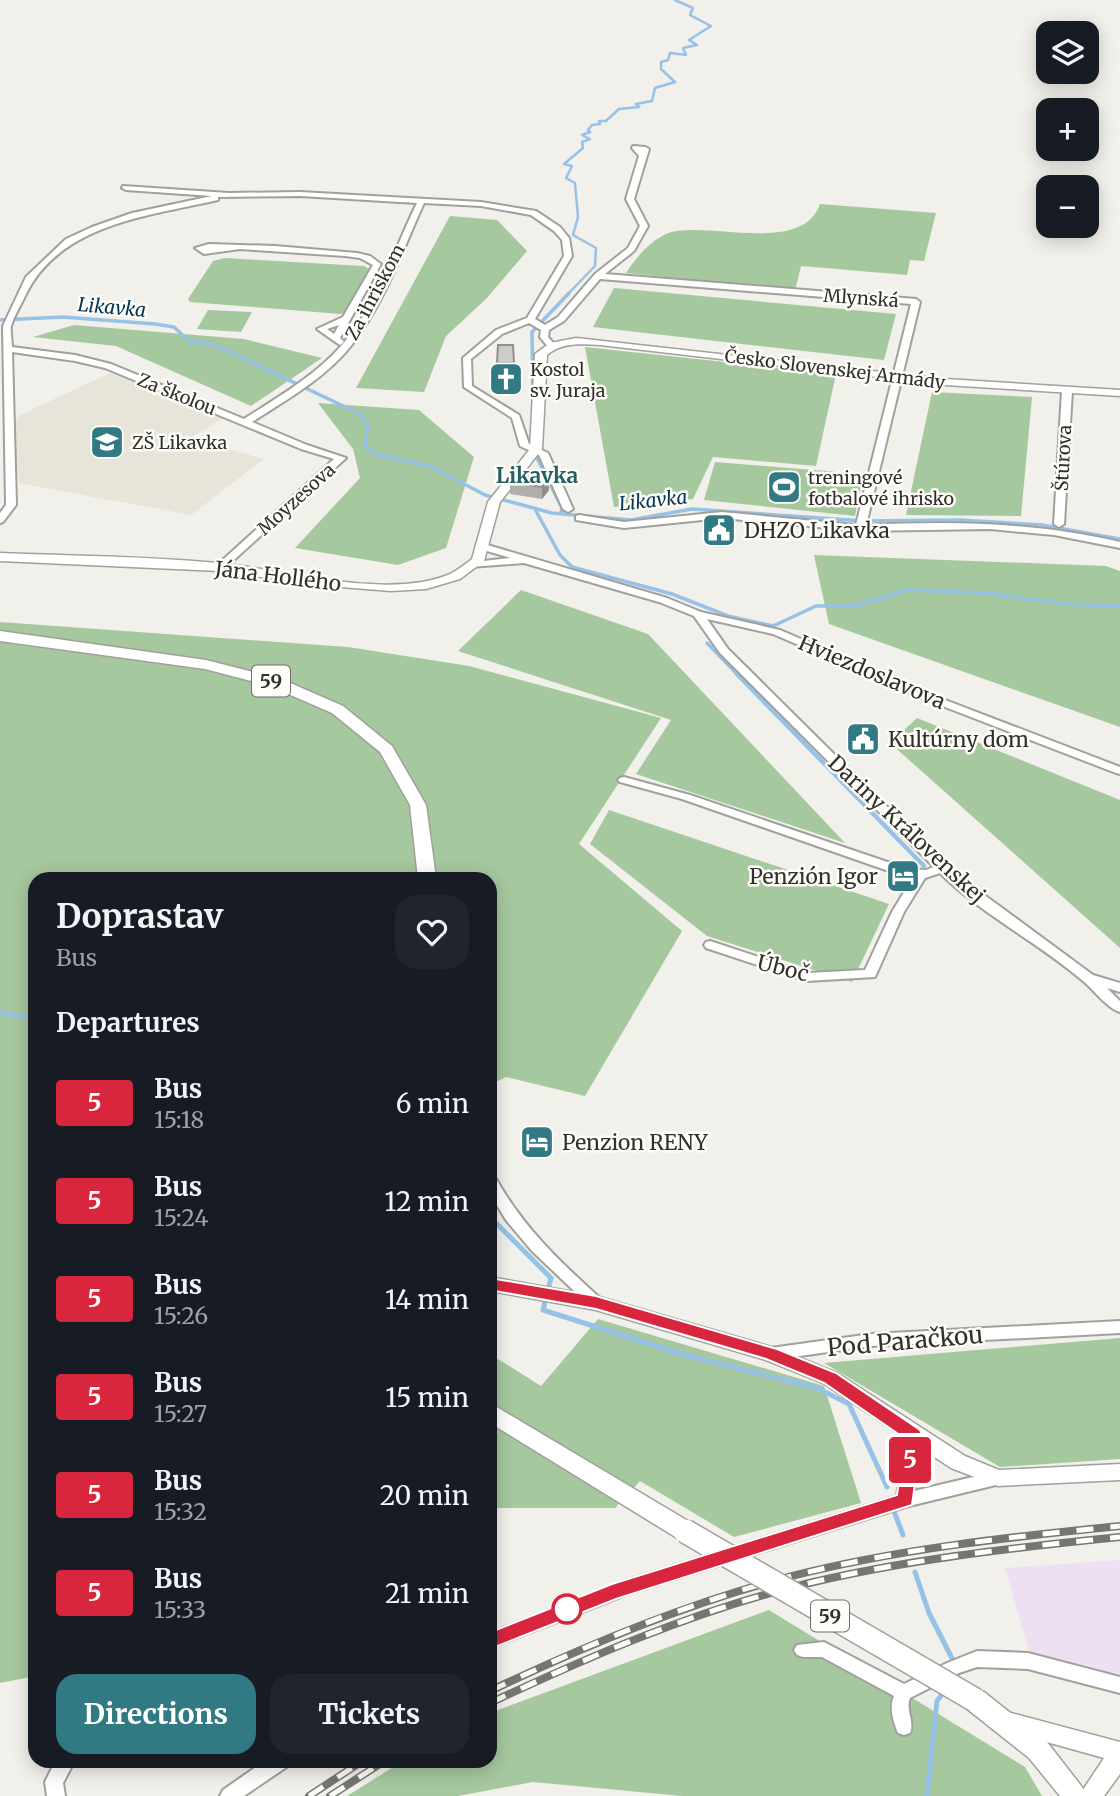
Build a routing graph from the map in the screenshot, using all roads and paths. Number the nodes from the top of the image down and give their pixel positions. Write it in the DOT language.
graph roads {
  1 [pos="643,155"];
  2 [pos="126,188"];
  3 [pos="229,195"];
  4 [pos="421,202"];
  5 [pos="237,248"];
  6 [pos="598,276"];
  7 [pos="346,319"];
  8 [pos="530,320"];
  9 [pos="3,326"];
  10 [pos="544,328"];
  11 [pos="335,339"];
  12 [pos="346,346"];
  13 [pos="552,346"];
  14 [pos="7,349"];
  15 [pos="897,376"];
  16 [pos="1067,391"];
  17 [pos="1120,393"];
  18 [pos="4,416"];
  19 [pos="247,421"];
  20 [pos="536,449"];
  21 [pos="341,458"];
  22 [pos="568,509"];
  23 [pos="579,518"];
  24 [pos="0,520"];
  25 [pos="861,523"];
  26 [pos="1059,524"];
  27 [pos="1120,545"];
  28 [pos="484,547"];
  29 [pos="0,557"];
  30 [pos="524,559"];
  31 [pos="474,565"];
  32 [pos="220,567"];
  33 [pos="698,614"];
  34 [pos="731,622"];
  35 [pos="709,632"];
  36 [pos="0,636"];
  37 [pos="1120,771"];
  38 [pos="624,780"];
  39 [pos="942,868"];
  40 [pos="427,872"];
  41 [pos="922,873"];
  42 [pos="710,945"];
  43 [pos="1091,978"];
  44 [pos="1120,988"];
  45 [pos="1120,1008"];
  46 [pos="497,1196"];
  47 [pos="497,1285"];
  48 [pos="596,1303"];
  49 [pos="1120,1327"];
  50 [pos="771,1354"];
  51 [pos="497,1416"];
  52 [pos="913,1435"];
  53 [pos="1120,1472"];
  54 [pos="998,1478"];
  55 [pos="905,1500"];
  56 [pos="497,1638"];
  57 [pos="803,1650"];
  58 [pos="1120,1685"];
  59 [pos="904,1693"];
  60 [pos="1006,1722"];
  61 [pos="904,1727"];
  62 [pos="1120,1752"];
  63 [pos="1120,1759"];
  64 [pos="62,1768"];
  65 [pos="270,1768"];
  66 [pos="56,1796"];
  67 [pos="229,1796"];
  68 [pos="1076,1796"];
  69 [pos="1091,1796"];
  1 -- 6 [label="street"];
  2 -- 3 [label="street"];
  3 -- 4 [label="street"];
  3 -- 9 [label="street"];
  4 -- 8 [label="street"];
  4 -- 12 [label="street, Za ihriskom"];
  5 -- 7 [label="street"];
  6 -- 10 [label="street"];
  6 -- 15 [label="street, Mlynská"];
  7 -- 11 [label="street"];
  7 -- 11 [label="street"];
  8 -- 10 [label="street"];
  8 -- 20 [label="street"];
  9 -- 14 [label="street"];
  10 -- 13 [label="street"];
  11 -- 12 [label="street"];
  12 -- 19 [label="street, Za ihriskom"];
  13 -- 15 [label="street, Česko Slovenskej Armády"];
  13 -- 20 [label="street"];
  14 -- 18 [label="street"];
  14 -- 19 [label="street, Za školou"];
  15 -- 16 [label="street, Česko Slovenskej Armády"];
  15 -- 25 [label="street, Mlynská"];
  16 -- 17 [label="street, Česko Slovenskej Armády"];
  16 -- 26 [label="street, Štúrova"];
  18 -- 24 [label="street"];
  19 -- 21 [label="street, Za školou"];
  20 -- 22 [label="street"];
  20 -- 28 [label="street"];
  21 -- 32 [label="street, Moyzesova"];
  23 -- 25 [label="street"];
  25 -- 27 [label="street"];
  28 -- 30 [label="street"];
  28 -- 31 [label="street"];
  29 -- 32 [label="street, Jána Hollého"];
  30 -- 31 [label="street, Jána Hollého"];
  30 -- 33 [label="street, Jána Hollého"];
  31 -- 32 [label="street, Jána Hollého"];
  33 -- 34 [label="street, Hviezdoslavova"];
  33 -- 35 [label="street, Dariny Kráľovenskej"];
  34 -- 35 [label="street"];
  34 -- 37 [label="street, Hviezdoslavova"];
  35 -- 39 [label="street, Dariny Kráľovenskej"];
  36 -- 40 [label="main road, 59"];
  38 -- 41 [label="street"];
  39 -- 41 [label="street"];
  39 -- 43 [label="street, Dariny Kráľovenskej"];
  41 -- 42 [label="street, Úboč"];
  43 -- 44 [label="street"];
  43 -- 45 [label="street, Dariny Kráľovenskej"];
  46 -- 48 [label="street"];
  47 -- 48 [label="street, Pod Paračkou"];
  48 -- 50 [label="street, Pod Paračkou"];
  49 -- 50 [label="street, Pod Paračkou"];
  50 -- 52 [label="street"];
  51 -- 60 [label="main road, 59, bridge"];
  52 -- 54 [label="street"];
  52 -- 55 [label="street"];
  53 -- 54 [label="street"];
  54 -- 55 [label="street"];
  55 -- 56 [label="street"];
  57 -- 59 [label="street"];
  58 -- 59 [label="street"];
  59 -- 61 [label="street"];
  60 -- 62 [label="street"];
  60 -- 68 [label="main road, 59"];
  63 -- 69 [label="street"];
  64 -- 66 [label="street"];
  65 -- 67 [label="street"];
}
